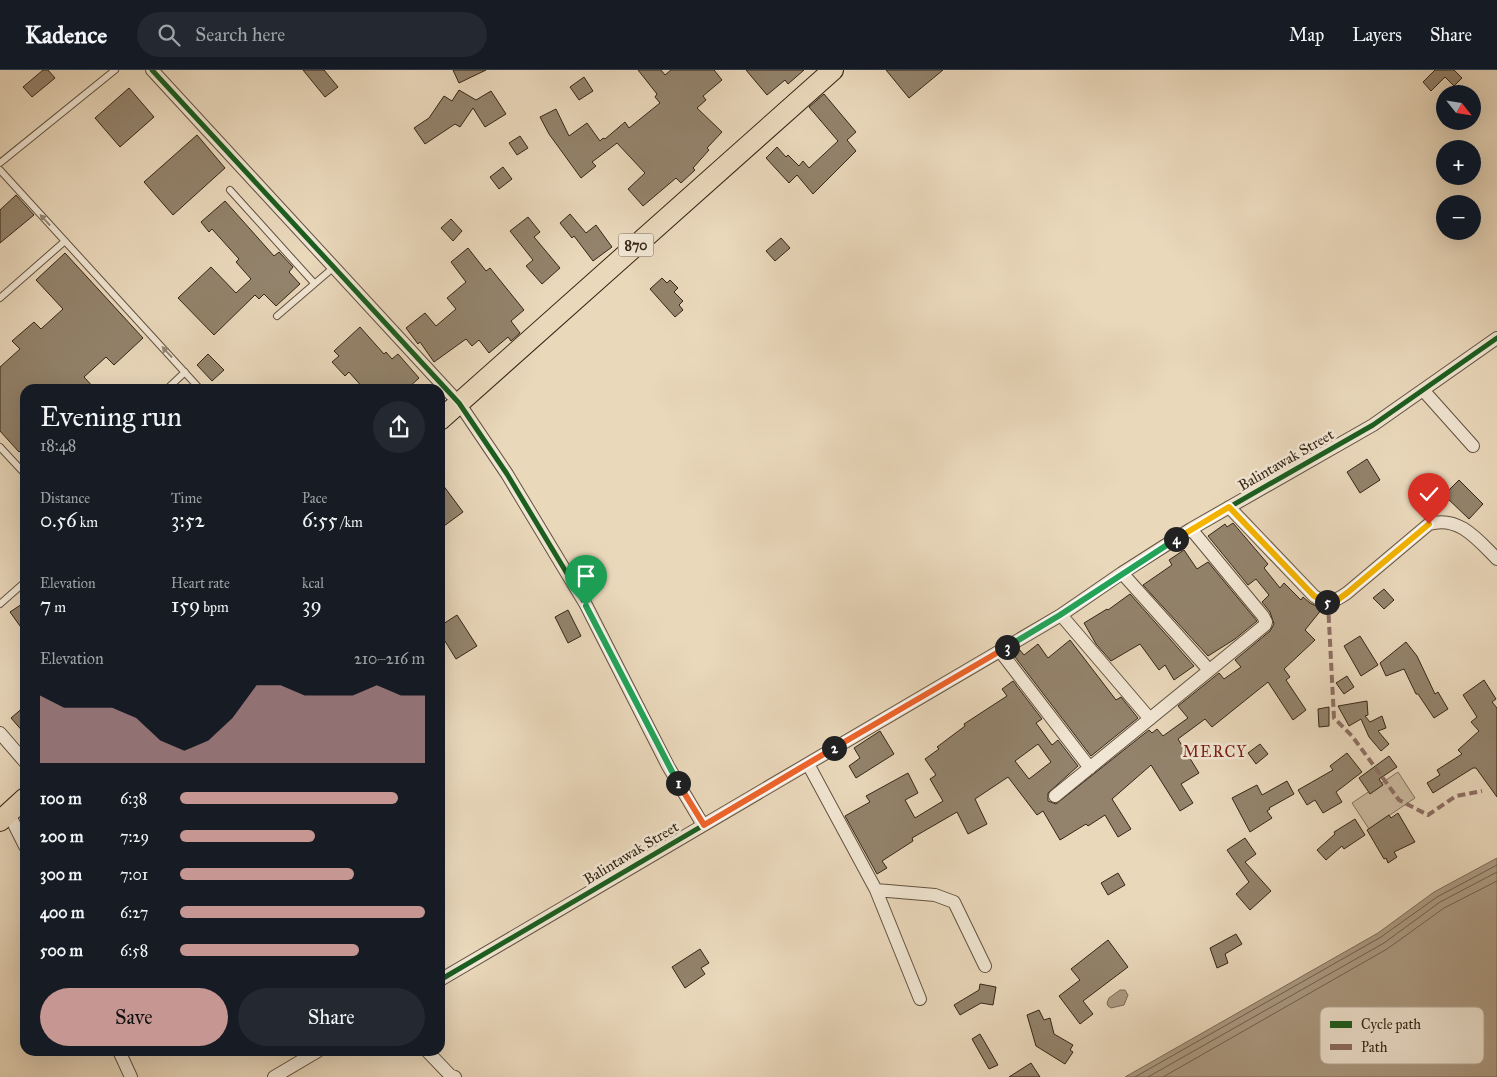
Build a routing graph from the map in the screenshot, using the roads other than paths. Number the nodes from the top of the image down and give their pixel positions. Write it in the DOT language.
graph roads {
  1 [pos="115,70"];
  2 [pos="152,70"];
  3 [pos="833,70"];
  4 [pos="0,164"];
  5 [pos="0,170"];
  6 [pos="230,190"];
  7 [pos="65,242"];
  8 [pos="334,267"];
  9 [pos="314,283"];
  10 [pos="0,298"];
  11 [pos="277,316"];
  12 [pos="1497,338"];
  13 [pos="185,372"];
  14 [pos="172,384"];
  15 [pos="196,384"];
  16 [pos="442,384"];
  17 [pos="445,388"];
  18 [pos="1423,390"];
  19 [pos="459,403"];
  20 [pos="445,416"];
  21 [pos="1473,446"];
  22 [pos="0,447"];
  23 [pos="20,469"];
  24 [pos="1229,507"];
  25 [pos="1191,529"];
  26 [pos="1497,559"];
  27 [pos="1122,573"];
  28 [pos="20,586"];
  29 [pos="0,604"];
  30 [pos="1060,615"];
  31 [pos="1000,651"];
  32 [pos="1209,670"];
  33 [pos="1150,719"];
  34 [pos="0,733"];
  35 [pos="20,756"];
  36 [pos="808,764"];
  37 [pos="1090,768"];
  38 [pos="1055,796"];
  39 [pos="20,803"];
  40 [pos="4,817"];
  41 [pos="704,825"];
  42 [pos="20,839"];
  43 [pos="876,890"];
  44 [pos="985,966"];
  45 [pos="445,977"];
  46 [pos="920,999"];
  47 [pos="121,1056"];
  48 [pos="310,1056"];
  49 [pos="431,1056"];
  50 [pos="131,1077"];
  51 [pos="274,1077"];
  52 [pos="455,1077"];
  1 -- 4 [label="lane"];
  2 -- 8 [label="street"];
  3 -- 19 [label="main road, 870"];
  7 -- 5 [label="lane, one-way"];
  6 -- 9 [label="lane"];
  7 -- 10 [label="lane"];
  13 -- 7 [label="lane, one-way"];
  8 -- 9 [label="lane"];
  8 -- 16 [label="street"];
  9 -- 11 [label="lane"];
  12 -- 18 [label="street, Balintawak Street"];
  13 -- 14 [label="lane"];
  13 -- 15 [label="lane"];
  17 -- 19 [label="street"];
  18 -- 21 [label="street"];
  18 -- 24 [label="street, Balintawak Street"];
  19 -- 20 [label="main road, 870"];
  19 -- 41 [label="street"];
  22 -- 23 [label="lane"];
  24 -- 25 [label="street, Balintawak Street"];
  24 -- 26 [label="street"];
  25 -- 27 [label="street, Balintawak Street"];
  25 -- 32 [label="street"];
  27 -- 30 [label="street, Balintawak Street"];
  27 -- 32 [label="street"];
  28 -- 29 [label="lane"];
  30 -- 31 [label="street, Balintawak Street"];
  30 -- 33 [label="street"];
  31 -- 36 [label="street, Balintawak Street"];
  31 -- 37 [label="street"];
  32 -- 33 [label="street"];
  33 -- 37 [label="street"];
  34 -- 35 [label="street"];
  36 -- 41 [label="street, Balintawak Street"];
  36 -- 43 [label="street"];
  37 -- 38 [label="street"];
  39 -- 40 [label="main road"];
  40 -- 42 [label="street"];
  41 -- 45 [label="street, Balintawak Street"];
  43 -- 44 [label="street"];
  43 -- 46 [label="street"];
  47 -- 50 [label="street"];
  48 -- 51 [label="street"];
  49 -- 52 [label="street"];
}
